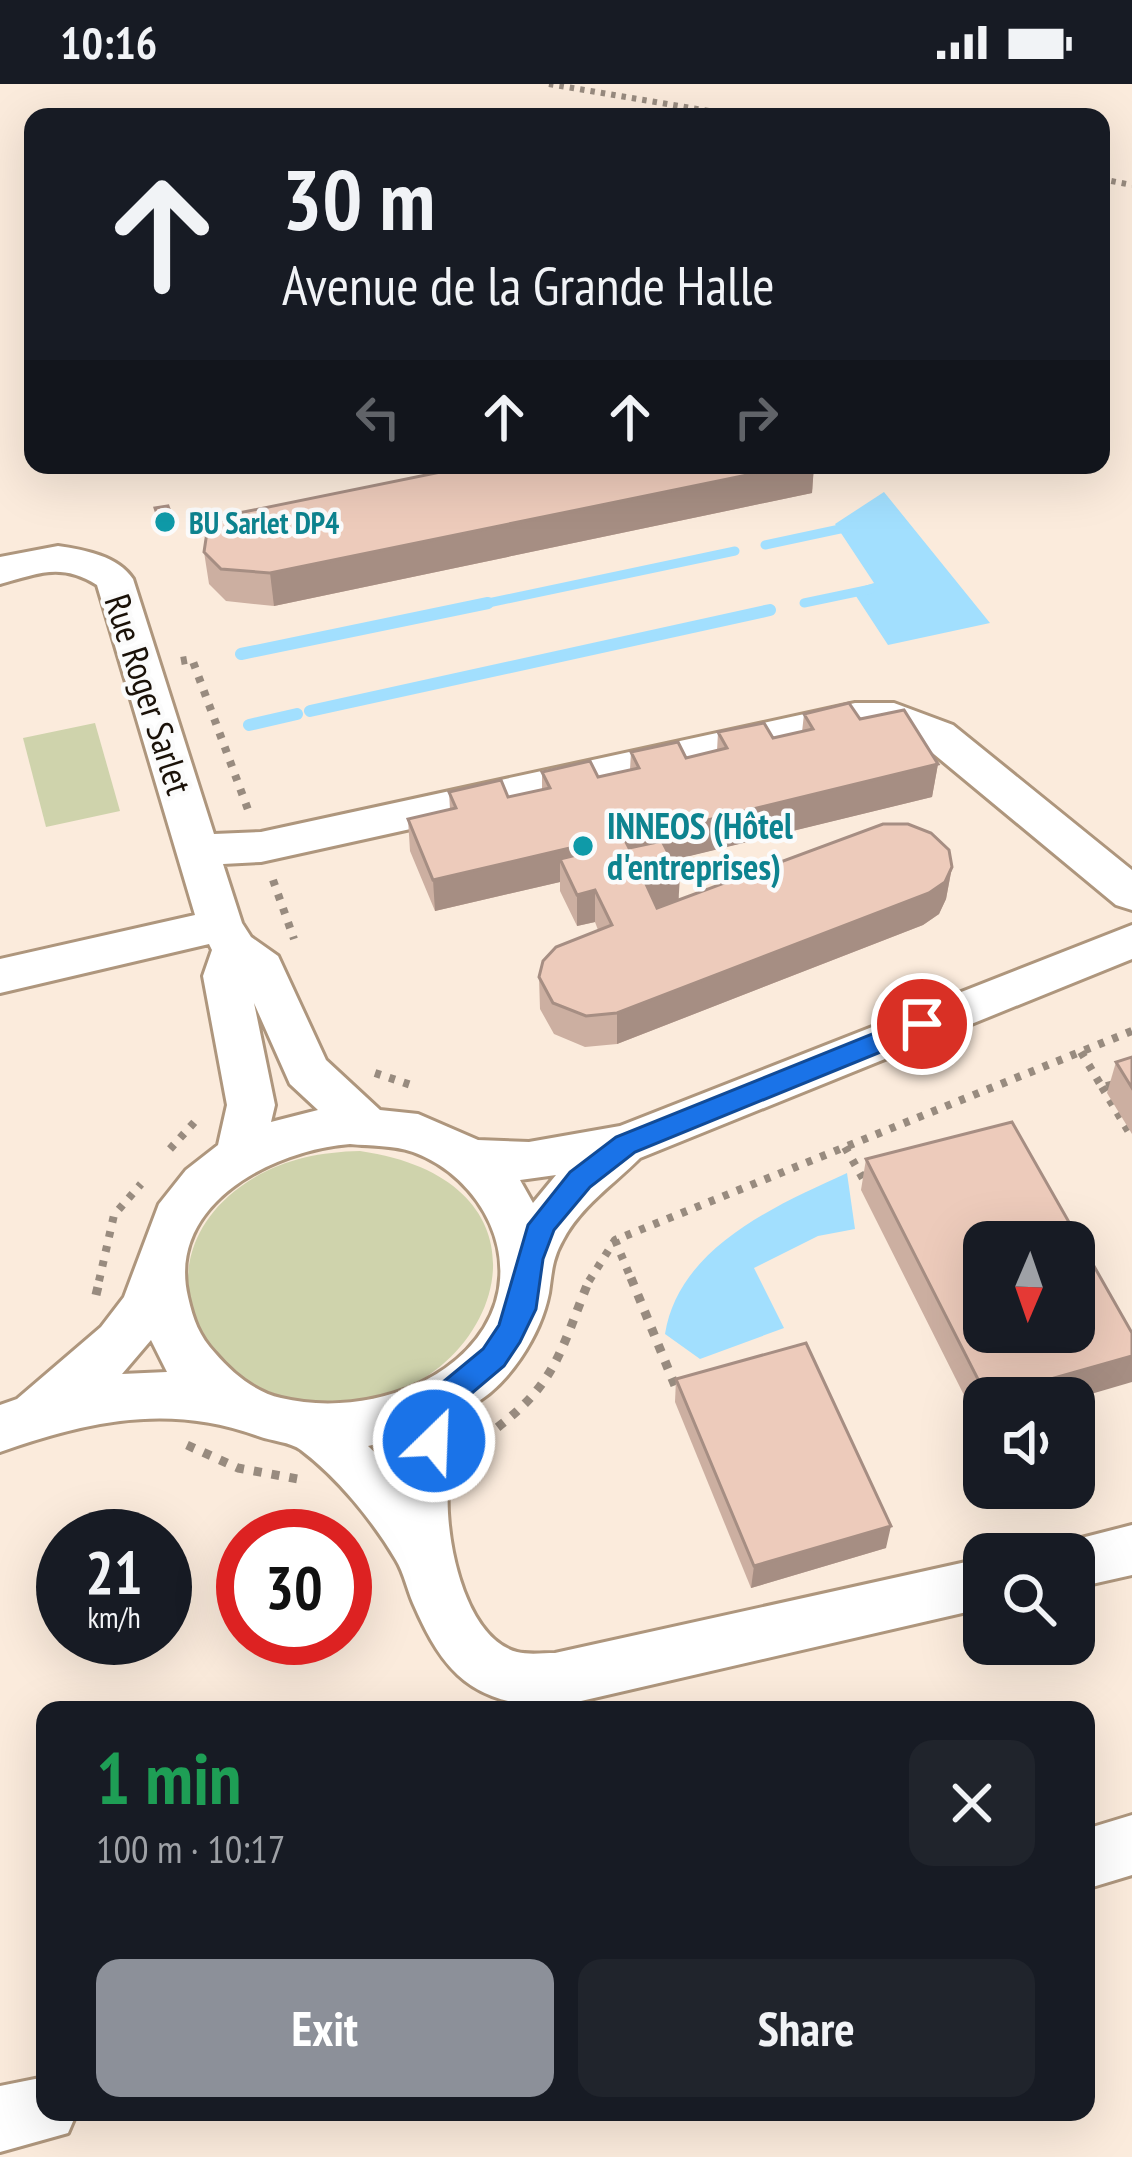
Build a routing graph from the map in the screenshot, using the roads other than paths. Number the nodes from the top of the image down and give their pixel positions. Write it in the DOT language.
graph roads {
  1 [pos="0,572"];
  2 [pos="199,850"];
  3 [pos="1132,893"];
  4 [pos="227,937"];
  5 [pos="1132,941"];
  6 [pos="0,976"];
  7 [pos="365,1124"];
  8 [pos="626,1144"];
  9 [pos="240,1155"];
  10 [pos="470,1159"];
  11 [pos="529,1259"];
  12 [pos="158,1279"];
  13 [pos="447,1396"];
  14 [pos="233,1402"];
  15 [pos="18,1421"];
  16 [pos="311,1425"];
  17 [pos="1132,1550"];
  18 [pos="1095,1558"];
  19 [pos="428,1560"];
  20 [pos="963,1588"];
  21 [pos="1132,1845"];
  22 [pos="1095,1855"];
  23 [pos="36,2112"];
  24 [pos="0,2119"];
  1 -- 2 [label="street, Rue Roger Sarlet"];
  2 -- 3 [label="street"];
  2 -- 4 [label="street, Rue Roger Sarlet"];
  4 -- 6 [label="street"];
  4 -- 7 [label="street"];
  4 -- 9 [label="street"];
  5 -- 8 [label="street"];
  7 -- 9 [label="street"];
  7 -- 10 [label="street"];
  8 -- 10 [label="street"];
  8 -- 11 [label="street"];
  9 -- 12 [label="street"];
  10 -- 11 [label="street"];
  11 -- 13 [label="street"];
  12 -- 14 [label="street"];
  12 -- 15 [label="street"];
  13 -- 16 [label="street"];
  13 -- 19 [label="street"];
  14 -- 15 [label="street"];
  14 -- 16 [label="street"];
  16 -- 19 [label="street"];
  17 -- 18 [label="street"];
  19 -- 20 [label="street"];
  21 -- 22 [label="street"];
  23 -- 24 [label="street"];
}
